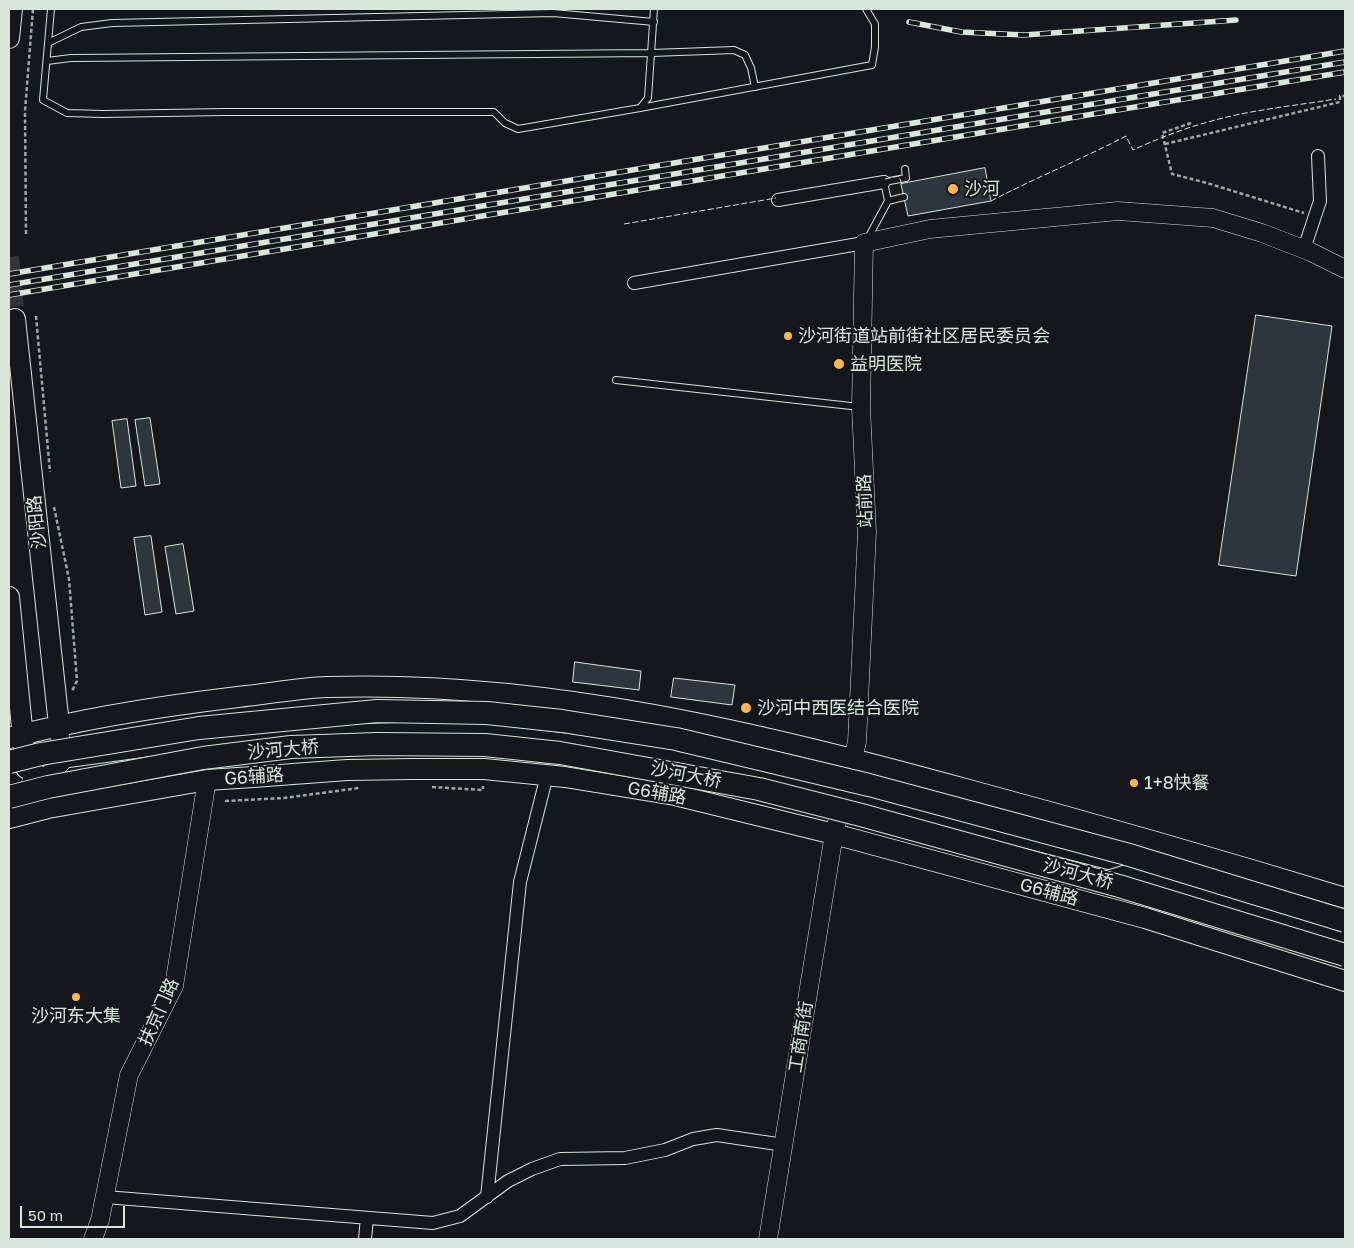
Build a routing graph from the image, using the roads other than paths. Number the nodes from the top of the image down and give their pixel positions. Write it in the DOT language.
graph roads {
  1 [pos="12,9"];
  2 [pos="51,9"];
  3 [pos="654,9"];
  4 [pos="866,9"];
  5 [pos="654,22"];
  6 [pos="9,38"];
  7 [pos="48,43"];
  8 [pos="652,53"];
  9 [pos="47,61"];
  10 [pos="755,87"];
  11 [pos="640,108"];
  12 [pos="1318,156"];
  13 [pos="905,169"];
  14 [pos="884,182"];
  15 [pos="904,197"];
  16 [pos="778,200"];
  17 [pos="888,201"];
  18 [pos="864,243"];
  19 [pos="1304,249"];
  20 [pos="1345,269"];
  21 [pos="634,283"];
  22 [pos="15,319"];
  23 [pos="616,380"];
  24 [pos="861,408"];
  25 [pos="9,597"];
  26 [pos="59,725"];
  27 [pos="15,736"];
  28 [pos="853,758"];
  29 [pos="62,762"];
  30 [pos="14,767"];
  31 [pos="547,775"];
  32 [pos="44,779"];
  33 [pos="207,780"];
  34 [pos="9,788"];
  35 [pos="844,795"];
  36 [pos="9,797"];
  37 [pos="9,818"];
  38 [pos="834,834"];
  39 [pos="1168,844"];
  40 [pos="1345,898"];
  41 [pos="1345,921"];
  42 [pos="1345,955"];
  43 [pos="1345,981"];
  44 [pos="784,1145"];
  45 [pos="105,1196"];
  46 [pos="487,1197"];
  47 [pos="367,1218"];
  48 [pos="93,1239"];
  49 [pos="366,1239"];
  50 [pos="768,1239"];
  1 -- 6 [label="main road"];
  2 -- 7 [label="lane"];
  3 -- 5 [label="lane"];
  4 -- 10 [label="lane"];
  5 -- 7 [label="lane"];
  5 -- 8 [label="lane"];
  7 -- 9 [label="lane"];
  8 -- 9 [label="lane"];
  8 -- 10 [label="lane"];
  8 -- 11 [label="lane"];
  9 -- 11 [label="lane"];
  10 -- 11 [label="lane"];
  12 -- 19 [label="street"];
  13 -- 14 [label="lane"];
  14 -- 16 [label="street"];
  14 -- 17 [label="lane"];
  15 -- 17 [label="lane"];
  17 -- 18 [label="lane"];
  18 -- 19 [label="street"];
  18 -- 21 [label="street"];
  18 -- 24 [label="street, 站前路"];
  19 -- 20 [label="street"];
  22 -- 26 [label="main road, 沙阳路"];
  23 -- 24 [label="lane"];
  24 -- 28 [label="street, 站前路"];
  25 -- 27 [label="main road"];
  26 -- 27 [label="main road"];
  26 -- 28 [label="main road"];
  26 -- 29 [label="street"];
  27 -- 30 [label="main road"];
  28 -- 35 [label="street, 站前路"];
  28 -- 39 [label="main road"];
  29 -- 30 [label="street"];
  29 -- 32 [label="street"];
  29 -- 35 [label="street"];
  30 -- 32 [label="main road"];
  30 -- 41 [label="highway, 沙河大桥, bridge"];
  31 -- 33 [label="main road, G6辅路"];
  31 -- 38 [label="main road, G6辅路"];
  31 -- 46 [label="street"];
  32 -- 34 [label="street"];
  33 -- 37 [label="main road, G6辅路"];
  33 -- 45 [label="street, 扶京门路"];
  35 -- 38 [label="street, 工商南街"];
  35 -- 39 [label="street"];
  36 -- 42 [label="highway, 沙河大桥, bridge"];
  38 -- 43 [label="main road, G6辅路"];
  38 -- 44 [label="street, 工商南街"];
  39 -- 40 [label="main road"];
  44 -- 46 [label="street"];
  44 -- 50 [label="street, 工商南街"];
  45 -- 47 [label="street"];
  45 -- 48 [label="street, 扶京门路"];
  46 -- 47 [label="street"];
  47 -- 49 [label="street"];
}
